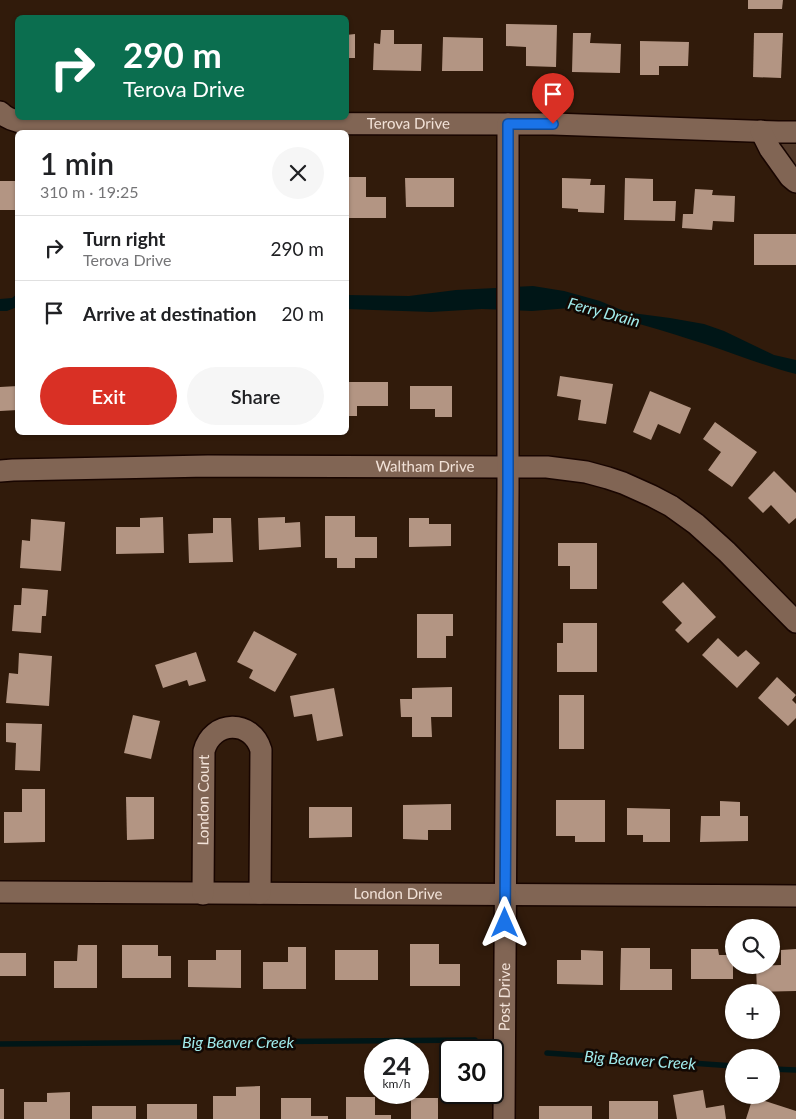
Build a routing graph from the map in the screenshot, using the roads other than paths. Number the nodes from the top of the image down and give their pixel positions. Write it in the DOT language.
graph roads {
  1 [pos="0,112"];
  2 [pos="15,120"];
  3 [pos="15,120"];
  4 [pos="508,124"];
  5 [pos="761,131"];
  6 [pos="796,132"];
  7 [pos="796,182"];
  8 [pos="508,467"];
  9 [pos="0,471"];
  10 [pos="796,622"];
  11 [pos="0,892"];
  12 [pos="203,894"];
  13 [pos="260,894"];
  14 [pos="506,894"];
  15 [pos="796,896"];
  16 [pos="504,1119"];
  1 -- 3 [label="street, Terova Drive"];
  2 -- 4 [label="street, Terova Drive"];
  4 -- 5 [label="street, Terova Drive"];
  4 -- 8 [label="street, Post Drive"];
  5 -- 6 [label="street, Terova Drive"];
  5 -- 7 [label="street"];
  8 -- 9 [label="street, Waltham Drive"];
  8 -- 10 [label="street, Waltham Drive"];
  8 -- 14 [label="street, Post Drive"];
  11 -- 12 [label="street, London Drive"];
  12 -- 13 [label="street, London Drive"];
  12 -- 13 [label="street, London Court"];
  13 -- 14 [label="street, London Drive"];
  14 -- 15 [label="street, London Drive"];
  14 -- 16 [label="street, Post Drive"];
}
